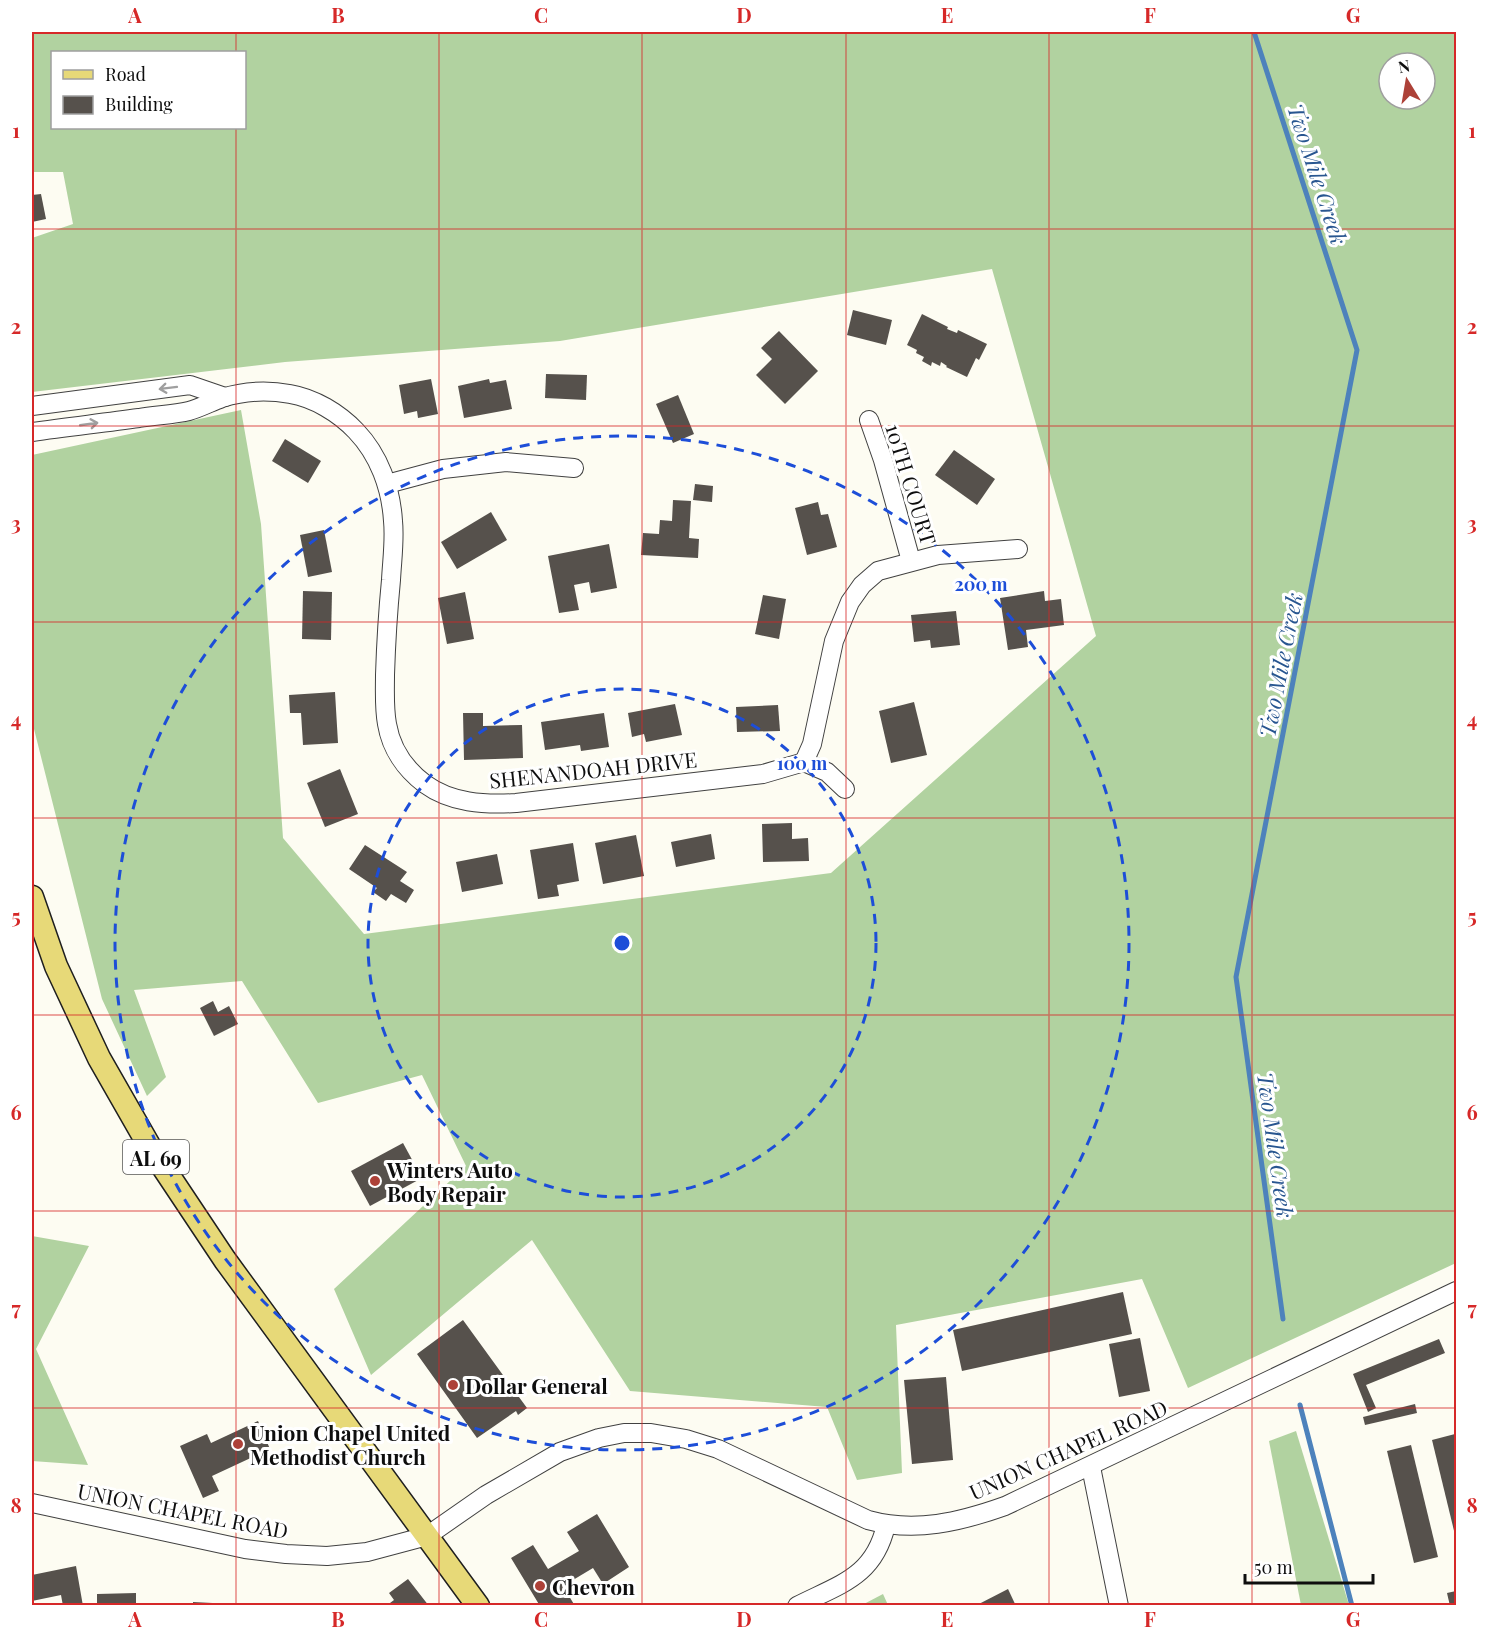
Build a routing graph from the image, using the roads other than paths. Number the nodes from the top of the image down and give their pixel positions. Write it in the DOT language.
graph roads {
  1 [pos="225,397"];
  2 [pos="32,405"];
  3 [pos="869,420"];
  4 [pos="32,432"];
  5 [pos="574,468"];
  6 [pos="387,484"];
  7 [pos="1018,549"];
  8 [pos="911,561"];
  9 [pos="804,762"];
  10 [pos="845,789"];
  11 [pos="32,897"];
  12 [pos="1456,1291"];
  13 [pos="1091,1467"];
  14 [pos="32,1503"];
  15 [pos="886,1525"];
  16 [pos="427,1536"];
  17 [pos="478,1605"];
  18 [pos="797,1605"];
  19 [pos="1119,1605"];
  1 -- 2 [label="street, SHENANDOAH DRIVE, one-way"];
  4 -- 1 [label="street, SHENANDOAH DRIVE, one-way"];
  1 -- 6 [label="street, SHENANDOAH DRIVE"];
  3 -- 8 [label="street, 10TH COURT"];
  5 -- 6 [label="street"];
  6 -- 9 [label="street, SHENANDOAH DRIVE"];
  7 -- 8 [label="street"];
  8 -- 9 [label="street"];
  9 -- 10 [label="street"];
  11 -- 16 [label="main road, AL 69"];
  12 -- 13 [label="street, UNION CHAPEL ROAD"];
  13 -- 15 [label="street, UNION CHAPEL ROAD"];
  13 -- 19 [label="street"];
  14 -- 16 [label="street, UNION CHAPEL ROAD"];
  15 -- 16 [label="street, UNION CHAPEL ROAD"];
  15 -- 18 [label="street"];
  16 -- 17 [label="main road, AL 69"];
}
